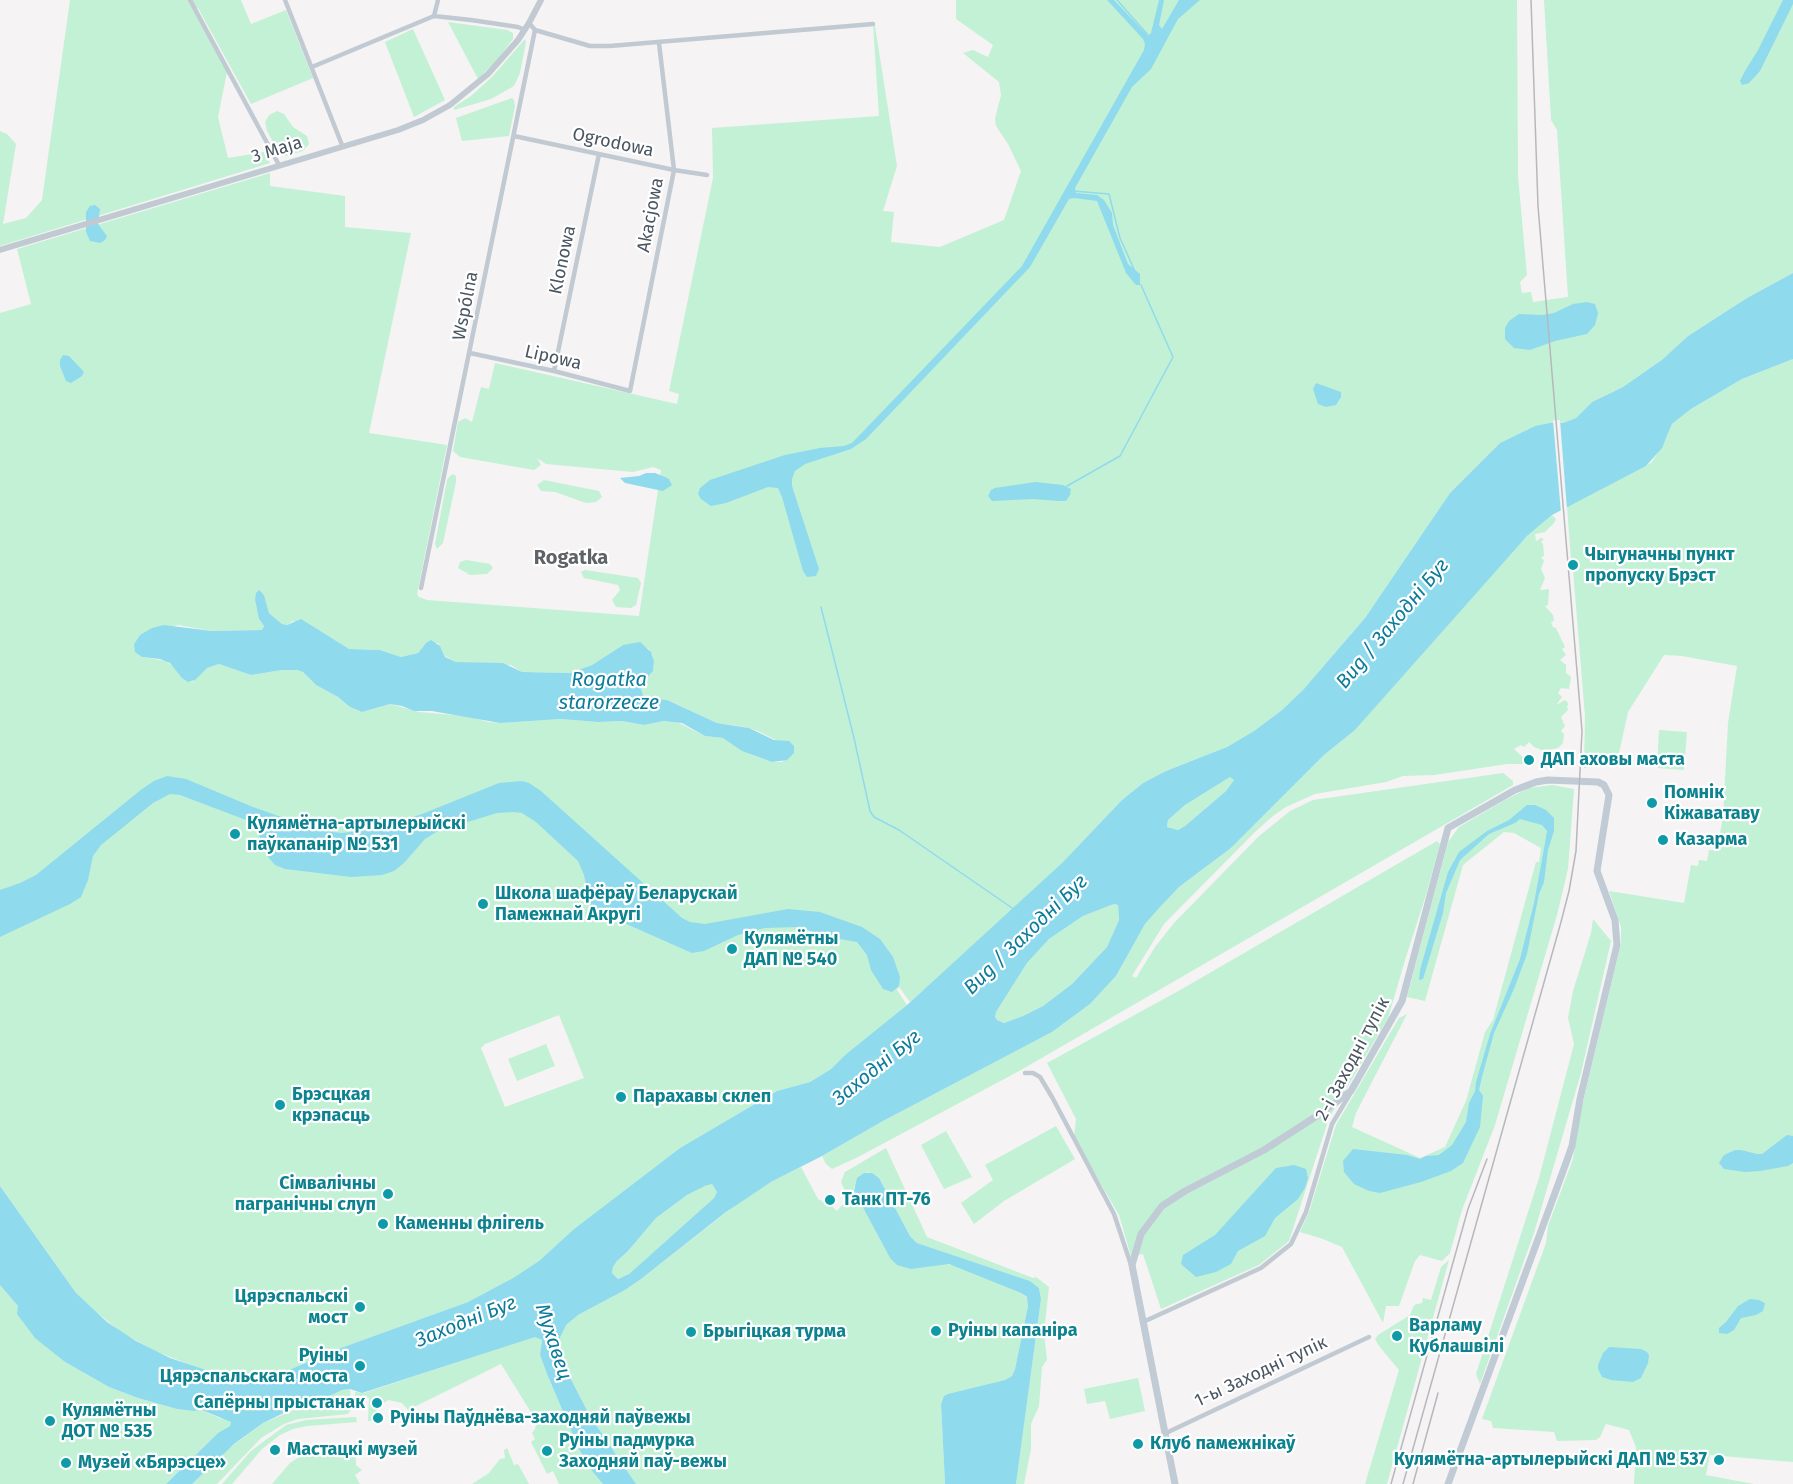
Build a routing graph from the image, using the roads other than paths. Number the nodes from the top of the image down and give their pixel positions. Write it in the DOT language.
graph roads {
  1 [pos="190,0"];
  2 [pos="285,0"];
  3 [pos="438,0"];
  4 [pos="541,0"];
  5 [pos="434,16"];
  6 [pos="530,23"];
  7 [pos="873,24"];
  8 [pos="525,30"];
  9 [pos="535,30"];
  10 [pos="659,43"];
  11 [pos="312,67"];
  12 [pos="513,136"];
  13 [pos="342,146"];
  14 [pos="598,154"];
  15 [pos="279,165"];
  16 [pos="674,170"];
  17 [pos="707,175"];
  18 [pos="0,250"];
  19 [pos="470,353"];
  20 [pos="554,371"];
  21 [pos="630,391"];
  22 [pos="421,588"];
  23 [pos="1025,1072"];
  24 [pos="1351,1091"];
  25 [pos="1323,1112"];
  26 [pos="1332,1124"];
  27 [pos="1133,1270"];
  28 [pos="1143,1322"];
  29 [pos="1369,1337"];
  30 [pos="1166,1433"];
  31 [pos="1175,1484"];
  32 [pos="1448,1484"];
  1 -- 15 [label="street"];
  2 -- 11 [label="street"];
  3 -- 5 [label="street"];
  4 -- 6 [label="street, 3 Maja"];
  5 -- 8 [label="street"];
  5 -- 11 [label="street"];
  6 -- 8 [label="street, 3 Maja"];
  6 -- 9 [label="street"];
  7 -- 10 [label="street"];
  8 -- 13 [label="street, 3 Maja"];
  9 -- 10 [label="street"];
  9 -- 12 [label="street, Wspólna"];
  10 -- 16 [label="street, Akacjowa"];
  11 -- 13 [label="street"];
  12 -- 14 [label="street, Ogrodowa"];
  12 -- 19 [label="street, Wspólna"];
  13 -- 15 [label="street, 3 Maja"];
  14 -- 16 [label="street, Ogrodowa"];
  14 -- 20 [label="street, Klonowa"];
  15 -- 18 [label="street, 3 Maja"];
  16 -- 17 [label="street, Ogrodowa"];
  16 -- 21 [label="street, Akacjowa"];
  19 -- 20 [label="street, Lipowa"];
  19 -- 22 [label="street, Wspólna"];
  20 -- 21 [label="street, Lipowa"];
  23 -- 27 [label="street"];
  24 -- 25 [label="main road"];
  24 -- 26 [label="street, 2-і Заходні тупік"];
  24 -- 32 [label="main road, 2-і Заходні тупік"];
  25 -- 26 [label="street"];
  25 -- 27 [label="main road"];
  26 -- 28 [label="street, 2-і Заходні тупік"];
  27 -- 28 [label="main road"];
  28 -- 30 [label="main road"];
  29 -- 30 [label="street, 1-ы Заходні тупік"];
  30 -- 31 [label="main road"];
}
